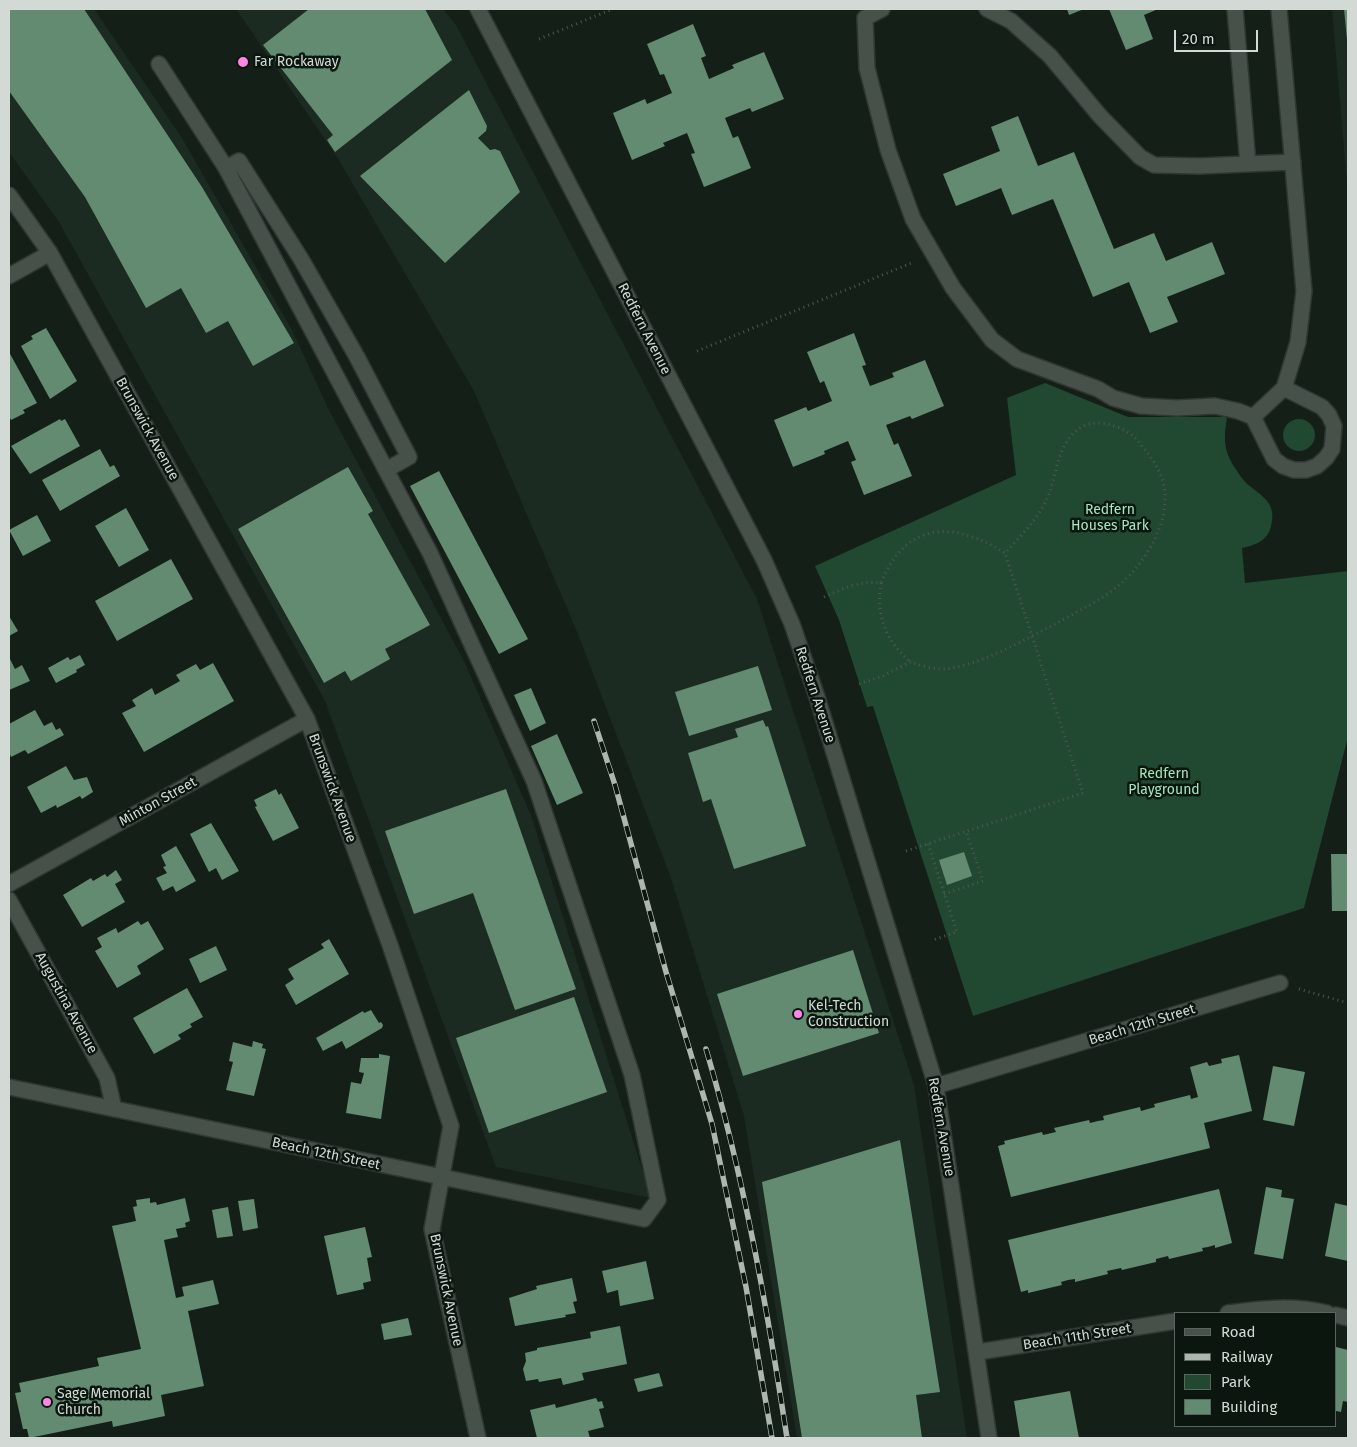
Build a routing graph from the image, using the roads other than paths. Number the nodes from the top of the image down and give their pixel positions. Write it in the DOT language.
graph roads {
  1 [pos="478,9"];
  2 [pos="882,9"];
  3 [pos="987,9"];
  4 [pos="1235,9"];
  5 [pos="1279,9"];
  6 [pos="160,64"];
  7 [pos="1293,162"];
  8 [pos="1248,164"];
  9 [pos="226,168"];
  10 [pos="9,195"];
  11 [pos="50,253"];
  12 [pos="9,276"];
  13 [pos="1284,388"];
  14 [pos="1253,417"];
  15 [pos="386,470"];
  16 [pos="306,719"];
  17 [pos="9,884"];
  18 [pos="9,900"];
  19 [pos="1280,983"];
  20 [pos="936,1086"];
  21 [pos="9,1088"];
  22 [pos="114,1109"];
  23 [pos="442,1177"];
  24 [pos="1237,1312"];
  25 [pos="1323,1312"];
  26 [pos="1174,1321"];
  27 [pos="978,1352"];
  28 [pos="478,1438"];
  29 [pos="990,1438"];
  1 -- 20 [label="street, Redfern Avenue"];
  2 -- 14 [label="street"];
  3 -- 8 [label="street"];
  4 -- 8 [label="street"];
  5 -- 7 [label="street"];
  6 -- 9 [label="street"];
  7 -- 8 [label="street"];
  7 -- 13 [label="street"];
  9 -- 15 [label="street"];
  9 -- 15 [label="street"];
  10 -- 11 [label="street, Brunswick Avenue"];
  11 -- 12 [label="street"];
  11 -- 16 [label="street, Brunswick Avenue"];
  13 -- 14 [label="street"];
  13 -- 14 [label="street"];
  15 -- 23 [label="street, Beach 12th Street"];
  16 -- 17 [label="street, Minton Street"];
  16 -- 23 [label="street, Brunswick Avenue"];
  18 -- 22 [label="street, Augustina Avenue"];
  19 -- 20 [label="street, Beach 12th Street"];
  20 -- 27 [label="street, Redfern Avenue"];
  21 -- 22 [label="street, Beach 12th Street"];
  22 -- 23 [label="street, Beach 12th Street"];
  23 -- 28 [label="street, Brunswick Avenue"];
  24 -- 25 [label="street"];
  26 -- 27 [label="street, Beach 11th Street"];
  27 -- 29 [label="street, Redfern Avenue"];
}
